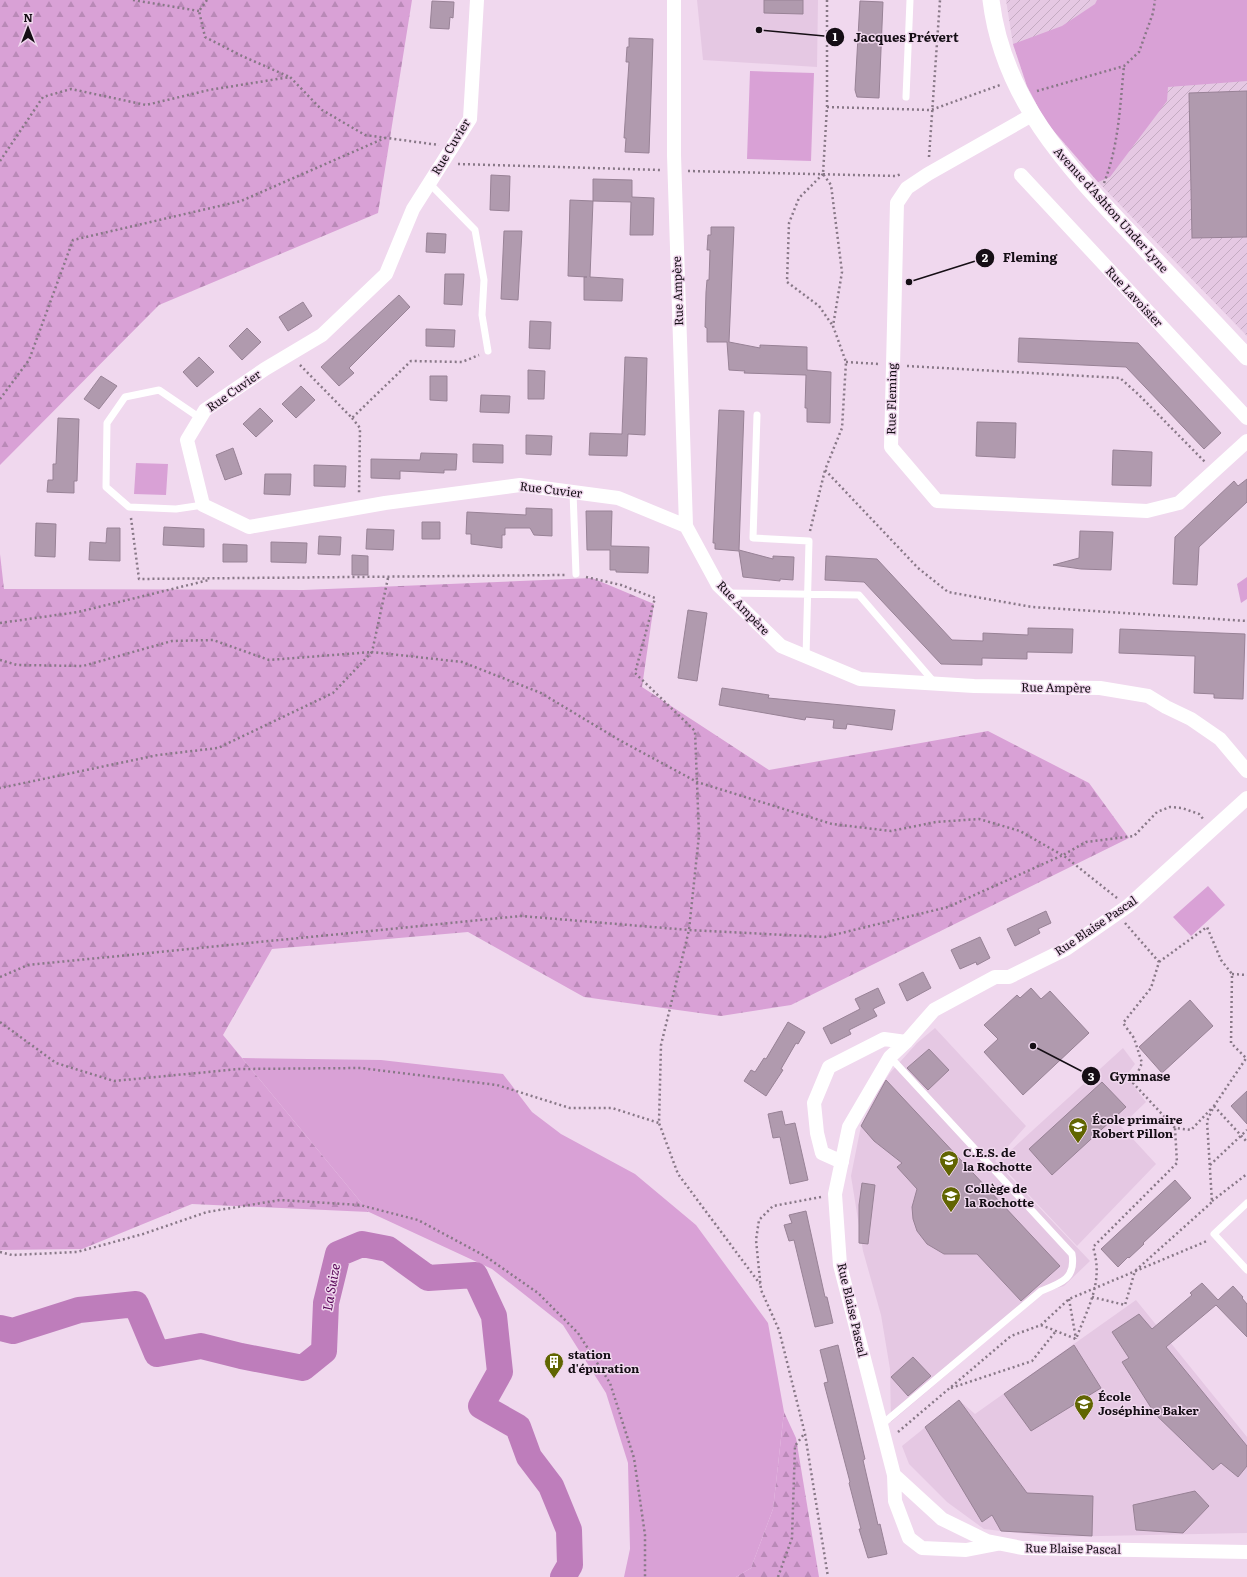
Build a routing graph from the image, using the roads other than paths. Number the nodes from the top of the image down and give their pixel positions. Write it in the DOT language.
graph roads {
  1 [pos="477,0"];
  2 [pos="674,0"];
  3 [pos="910,0"];
  4 [pos="991,0"];
  5 [pos="906,97"];
  6 [pos="1032,115"];
  7 [pos="1021,175"];
  8 [pos="429,183"];
  9 [pos="488,351"];
  10 [pos="1247,357"];
  11 [pos="757,415"];
  12 [pos="200,418"];
  13 [pos="1247,418"];
  14 [pos="1247,441"];
  15 [pos="573,492"];
  16 [pos="203,505"];
  17 [pos="686,526"];
  18 [pos="576,574"];
  19 [pos="726,593"];
  20 [pos="808,595"];
  21 [pos="806,657"];
  22 [pos="936,684"];
  23 [pos="1247,771"];
  24 [pos="1247,798"];
  25 [pos="906,1042"];
  26 [pos="890,1057"];
  27 [pos="842,1162"];
  28 [pos="1247,1203"];
  29 [pos="1247,1270"];
  30 [pos="880,1426"];
  31 [pos="894,1475"];
  32 [pos="999,1544"];
  33 [pos="1247,1552"];
  1 -- 8 [label="street, Rue Cuvier"];
  2 -- 17 [label="street, Rue Ampère"];
  3 -- 5 [label="lane"];
  4 -- 6 [label="street, Avenue d'Ashton Under Lyne"];
  6 -- 10 [label="street, Avenue d'Ashton Under Lyne"];
  6 -- 14 [label="street, Rue Fleming"];
  7 -- 13 [label="street, Rue Lavoisier"];
  8 -- 9 [label="lane"];
  8 -- 12 [label="street, Rue Cuvier"];
  11 -- 20 [label="lane"];
  12 -- 16 [label="street, Rue Cuvier"];
  12 -- 16 [label="lane"];
  15 -- 16 [label="street, Rue Cuvier"];
  15 -- 17 [label="street, Rue Cuvier"];
  15 -- 18 [label="lane"];
  17 -- 19 [label="street, Rue Ampère"];
  19 -- 20 [label="lane"];
  19 -- 21 [label="street, Rue Ampère"];
  20 -- 21 [label="lane"];
  20 -- 22 [label="lane"];
  21 -- 22 [label="street, Rue Ampère"];
  22 -- 23 [label="street, Rue Ampère"];
  24 -- 25 [label="street, Rue Blaise Pascal"];
  25 -- 26 [label="street, Rue Blaise Pascal"];
  25 -- 27 [label="street"];
  26 -- 27 [label="street, Rue Blaise Pascal"];
  26 -- 30 [label="lane"];
  27 -- 30 [label="street, Rue Blaise Pascal"];
  28 -- 29 [label="lane"];
  30 -- 31 [label="street, Rue Blaise Pascal"];
  31 -- 32 [label="street, Rue Blaise Pascal"];
  31 -- 32 [label="street"];
  32 -- 33 [label="street, Rue Blaise Pascal"];
}
